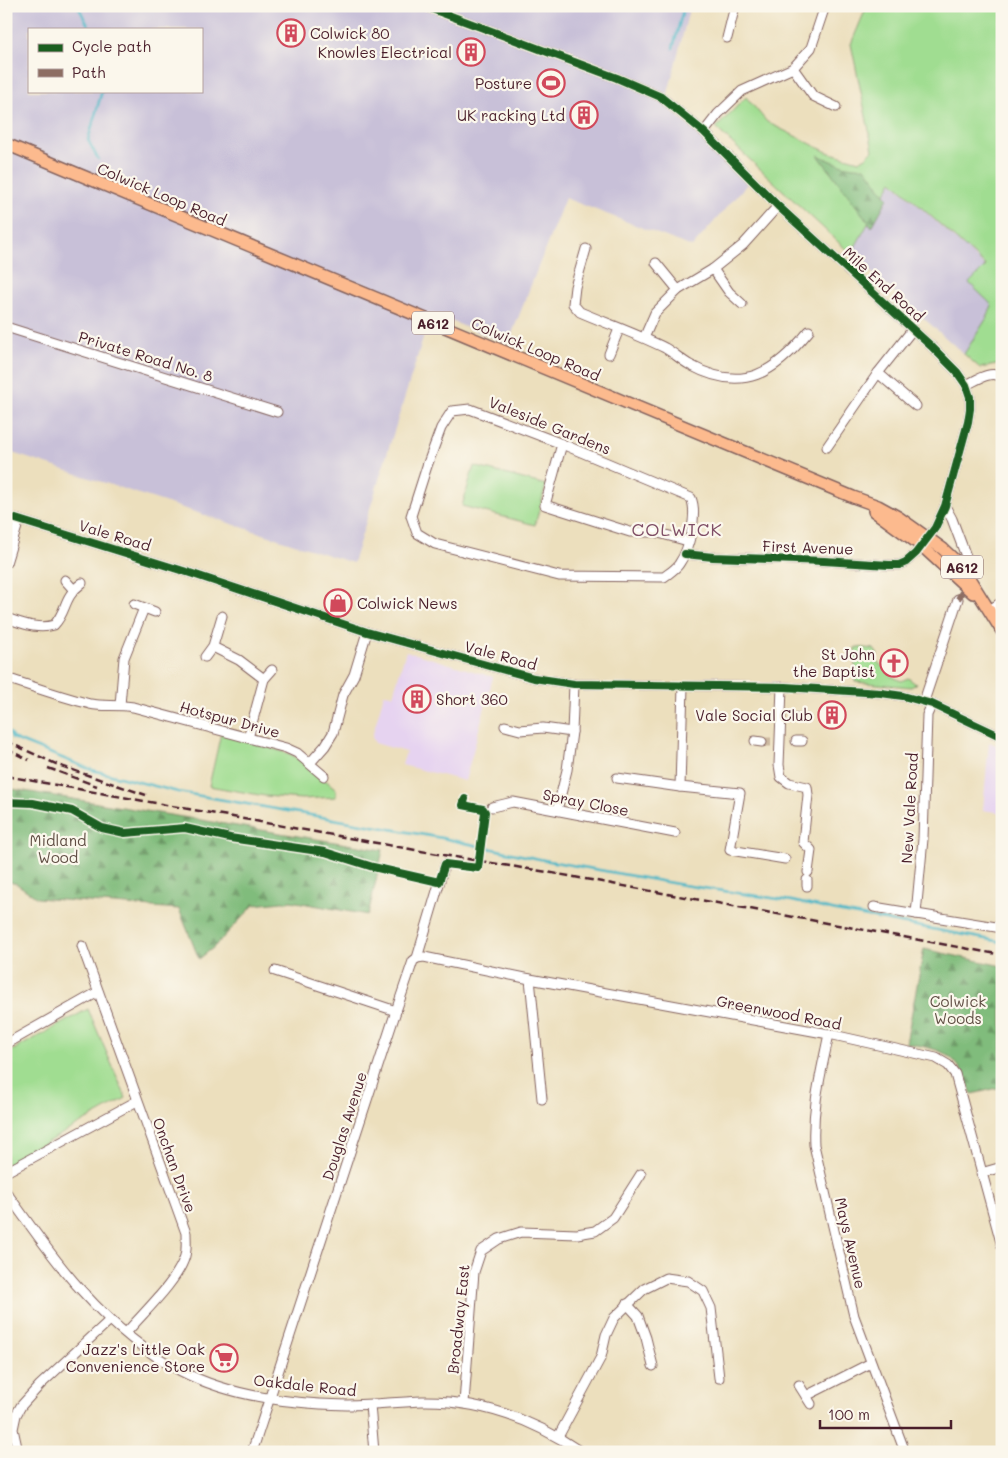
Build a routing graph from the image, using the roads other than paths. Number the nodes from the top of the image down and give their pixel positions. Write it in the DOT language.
graph roads {
  1 [pos="424,6"];
  2 [pos="735,6"];
  3 [pos="825,6"];
  4 [pos="727,38"];
  5 [pos="793,68"];
  6 [pos="836,107"];
  7 [pos="704,132"];
  8 [pos="7,144"];
  9 [pos="778,206"];
  10 [pos="586,249"];
  11 [pos="656,263"];
  12 [pos="713,269"];
  13 [pos="678,290"];
  14 [pos="742,304"];
  15 [pos="6,327"];
  16 [pos="619,329"];
  17 [pos="913,329"];
  18 [pos="809,331"];
  19 [pos="644,338"];
  20 [pos="609,354"];
  21 [pos="878,373"];
  22 [pos="1002,377"];
  23 [pos="966,385"];
  24 [pos="916,406"];
  25 [pos="277,412"];
  26 [pos="562,444"];
  27 [pos="827,448"];
  28 [pos="945,506"];
  29 [pos="6,516"];
  30 [pos="19,520"];
  31 [pos="688,541"];
  32 [pos="925,542"];
  33 [pos="685,554"];
  34 [pos="967,559"];
  35 [pos="6,563"];
  36 [pos="65,580"];
  37 [pos="82,583"];
  38 [pos="73,589"];
  39 [pos="958,599"];
  40 [pos="1002,602"];
  41 [pos="134,604"];
  42 [pos="987,607"];
  43 [pos="144,608"];
  44 [pos="156,612"];
  45 [pos="222,616"];
  46 [pos="6,618"];
  47 [pos="1002,631"];
  48 [pos="367,632"];
  49 [pos="213,648"];
  50 [pos="205,657"];
  51 [pos="272,670"];
  52 [pos="6,678"];
  53 [pos="264,679"];
  54 [pos="574,684"];
  55 [pos="683,686"];
  56 [pos="782,687"];
  57 [pos="928,703"];
  58 [pos="120,705"];
  59 [pos="505,726"];
  60 [pos="572,732"];
  61 [pos="1002,737"];
  62 [pos="248,738"];
  63 [pos="310,763"];
  64 [pos="324,776"];
  65 [pos="617,778"];
  66 [pos="680,787"];
  67 [pos="492,807"];
  68 [pos="557,810"];
  69 [pos="675,833"];
  70 [pos="784,859"];
  71 [pos="445,864"];
  72 [pos="807,880"];
  73 [pos="874,907"];
  74 [pos="916,914"];
  75 [pos="1002,928"];
  76 [pos="82,946"];
  77 [pos="417,958"];
  78 [pos="276,971"];
  79 [pos="530,979"];
  80 [pos="98,992"];
  81 [pos="396,1011"];
  82 [pos="829,1034"];
  83 [pos="6,1044"];
  84 [pos="542,1099"];
  85 [pos="137,1101"];
  86 [pos="1002,1168"];
  87 [pos="6,1172"];
  88 [pos="981,1173"];
  89 [pos="641,1174"];
  90 [pos="6,1192"];
  91 [pos="1002,1246"];
  92 [pos="627,1304"];
  93 [pos="110,1320"];
  94 [pos="126,1333"];
  95 [pos="871,1364"];
  96 [pos="653,1366"];
  97 [pos="719,1378"];
  98 [pos="799,1385"];
  99 [pos="269,1398"];
  100 [pos="464,1404"];
  101 [pos="370,1405"];
  102 [pos="6,1411"];
  103 [pos="16,1415"];
  104 [pos="558,1437"];
  105 [pos="18,1452"];
  106 [pos="252,1452"];
  107 [pos="374,1452"];
  108 [pos="581,1452"];
  109 [pos="905,1452"];
  1 -- 7 [label="street, Mile End Road"];
  2 -- 4 [label="street"];
  3 -- 5 [label="street"];
  5 -- 6 [label="street"];
  5 -- 7 [label="street"];
  7 -- 9 [label="street, Mile End Road"];
  8 -- 32 [label="main road, Colwick Loop Road / A612"];
  9 -- 12 [label="street"];
  9 -- 17 [label="street, Mile End Road"];
  10 -- 16 [label="street"];
  11 -- 13 [label="street"];
  12 -- 13 [label="street"];
  12 -- 14 [label="street"];
  13 -- 19 [label="street"];
  15 -- 25 [label="street, Private Road No. 8"];
  16 -- 19 [label="street"];
  16 -- 20 [label="street"];
  17 -- 21 [label="street"];
  17 -- 23 [label="street, Mile End Road"];
  18 -- 19 [label="street"];
  21 -- 24 [label="street"];
  21 -- 27 [label="street"];
  22 -- 23 [label="street"];
  23 -- 28 [label="street"];
  26 -- 31 [label="street, Valeside Gardens"];
  26 -- 31 [label="street"];
  26 -- 33 [label="street, Valeside Gardens"];
  28 -- 32 [label="street"];
  28 -- 34 [label="street"];
  29 -- 30 [label="street, Vale Road"];
  30 -- 35 [label="street"];
  30 -- 48 [label="street, Vale Road"];
  31 -- 33 [label="street, Valeside Gardens"];
  32 -- 33 [label="street, First Avenue"];
  32 -- 42 [label="main road, A612"];
  36 -- 38 [label="street"];
  37 -- 38 [label="street"];
  38 -- 46 [label="street"];
  39 -- 57 [label="street, New Vale Road"];
  40 -- 42 [label="street"];
  41 -- 43 [label="street"];
  42 -- 47 [label="main road, A612"];
  43 -- 44 [label="street"];
  43 -- 58 [label="street"];
  45 -- 49 [label="street"];
  48 -- 54 [label="street, Vale Road"];
  48 -- 63 [label="street"];
  49 -- 50 [label="street"];
  49 -- 53 [label="street"];
  51 -- 53 [label="street"];
  52 -- 58 [label="street, Hotspur Drive"];
  53 -- 62 [label="street"];
  54 -- 55 [label="street, Vale Road"];
  54 -- 60 [label="street"];
  55 -- 56 [label="street, Vale Road"];
  55 -- 66 [label="street"];
  56 -- 57 [label="street, Vale Road"];
  56 -- 72 [label="street"];
  57 -- 61 [label="street, Vale Road"];
  57 -- 74 [label="street, New Vale Road"];
  58 -- 62 [label="street, Hotspur Drive"];
  59 -- 60 [label="street"];
  60 -- 68 [label="street"];
  62 -- 63 [label="street, Hotspur Drive"];
  63 -- 64 [label="street, Hotspur Drive"];
  65 -- 66 [label="street"];
  66 -- 70 [label="street"];
  67 -- 68 [label="street, Spray Close"];
  68 -- 69 [label="street, Spray Close"];
  71 -- 77 [label="street, Douglas Avenue"];
  73 -- 74 [label="street"];
  74 -- 75 [label="street"];
  76 -- 80 [label="street, Onchan Drive"];
  77 -- 79 [label="street, Greenwood Road"];
  77 -- 81 [label="street, Douglas Avenue"];
  78 -- 81 [label="street"];
  79 -- 82 [label="street, Greenwood Road"];
  79 -- 84 [label="street"];
  80 -- 83 [label="street"];
  80 -- 85 [label="street, Onchan Drive"];
  81 -- 99 [label="street, Douglas Avenue"];
  82 -- 88 [label="street, Greenwood Road"];
  82 -- 95 [label="street, Mays Avenue"];
  85 -- 87 [label="street"];
  85 -- 94 [label="street, Onchan Drive"];
  86 -- 88 [label="street"];
  88 -- 91 [label="street, Greenwood Road"];
  89 -- 100 [label="street, Broadway East"];
  90 -- 93 [label="street, Oakdale Road"];
  92 -- 96 [label="street"];
  92 -- 97 [label="street"];
  92 -- 104 [label="street"];
  93 -- 94 [label="street, Oakdale Road"];
  93 -- 103 [label="street"];
  94 -- 99 [label="street, Oakdale Road"];
  95 -- 98 [label="street"];
  95 -- 109 [label="street, Mays Avenue"];
  99 -- 101 [label="street, Oakdale Road"];
  99 -- 106 [label="street, Douglas Avenue"];
  100 -- 101 [label="street, Oakdale Road"];
  100 -- 104 [label="street, Oakdale Road"];
  101 -- 107 [label="street"];
  102 -- 103 [label="street"];
  103 -- 105 [label="street"];
  104 -- 108 [label="street, Oakdale Road"];
}
